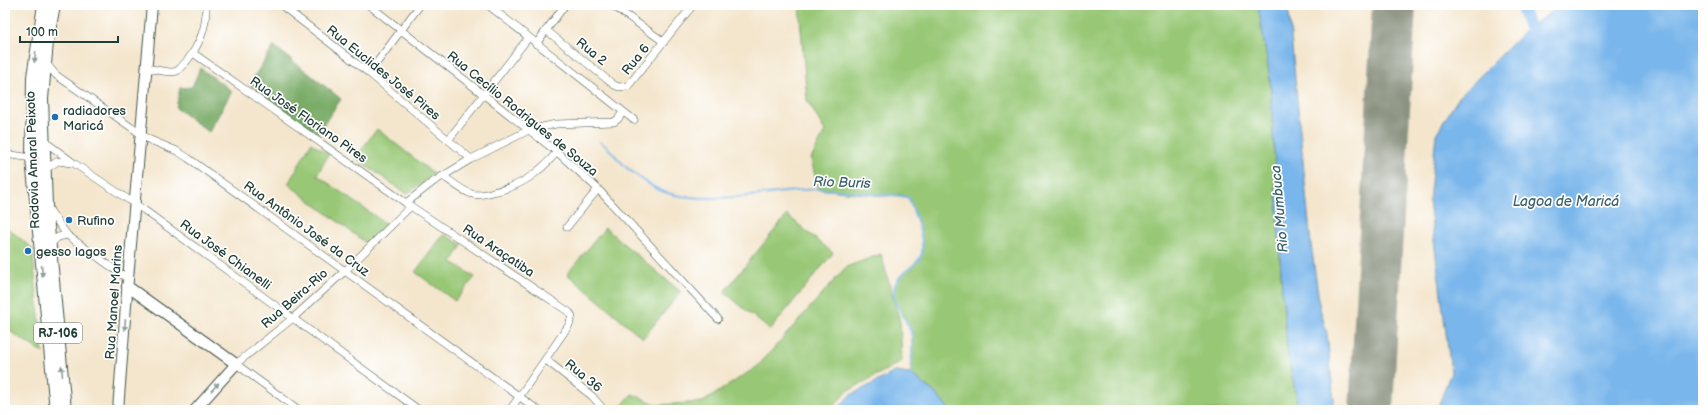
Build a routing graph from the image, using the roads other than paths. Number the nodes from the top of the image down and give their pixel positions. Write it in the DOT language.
graph roads {
  1 [pos="44,5"];
  2 [pos="54,5"];
  3 [pos="152,5"];
  4 [pos="206,5"];
  5 [pos="281,5"];
  6 [pos="369,5"];
  7 [pos="420,5"];
  8 [pos="488,5"];
  9 [pos="565,5"];
  10 [pos="612,5"];
  11 [pos="693,5"];
  12 [pos="546,30"];
  13 [pos="401,31"];
  14 [pos="528,38"];
  15 [pos="664,42"];
  16 [pos="536,44"];
  17 [pos="193,53"];
  18 [pos="45,62"];
  19 [pos="147,68"];
  20 [pos="369,74"];
  21 [pos="56,75"];
  22 [pos="43,81"];
  23 [pos="623,88"];
  24 [pos="484,95"];
  25 [pos="622,112"];
  26 [pos="634,120"];
  27 [pos="529,130"];
  28 [pos="140,133"];
  29 [pos="449,139"];
  30 [pos="43,140"];
  31 [pos="557,152"];
  32 [pos="5,154"];
  33 [pos="32,158"];
  34 [pos="471,159"];
  35 [pos="74,164"];
  36 [pos="44,170"];
  37 [pos="443,176"];
  38 [pos="598,189"];
  39 [pos="134,203"];
  40 [pos="408,204"];
  41 [pos="46,205"];
  42 [pos="567,227"];
  43 [pos="66,235"];
  44 [pos="50,246"];
  45 [pos="346,270"];
  46 [pos="127,282"];
  47 [pos="293,318"];
  48 [pos="718,319"];
  49 [pos="546,360"];
  50 [pos="236,364"];
  51 [pos="519,397"];
  52 [pos="56,410"];
  53 [pos="65,410"];
  54 [pos="118,410"];
  55 [pos="194,410"];
  56 [pos="299,410"];
  57 [pos="419,410"];
  58 [pos="510,410"];
  59 [pos="538,410"];
  60 [pos="604,410"];
  1 -- 33 [label="highway, Rodovia Amaral Peixoto / RJ-106, one-way"];
  2 -- 18 [label="highway, Rodovia Amaral Peixoto / RJ-106"];
  3 -- 19 [label="main road, Rua Manoel Marins"];
  4 -- 17 [label="street"];
  5 -- 20 [label="street, Rua Euclides José Pires"];
  6 -- 13 [label="street, Rua Cecílio Rodrigues de Souza"];
  7 -- 13 [label="street"];
  8 -- 14 [label="street"];
  9 -- 12 [label="street"];
  10 -- 15 [label="street"];
  11 -- 15 [label="street, Rua 6"];
  12 -- 16 [label="street"];
  12 -- 23 [label="street, Rua 2"];
  13 -- 20 [label="street"];
  13 -- 24 [label="street, Rua Cecílio Rodrigues de Souza"];
  14 -- 16 [label="street"];
  14 -- 24 [label="street"];
  15 -- 23 [label="street, Rua 6"];
  16 -- 25 [label="street"];
  17 -- 19 [label="street"];
  17 -- 40 [label="street, Rua José Floriano Pires"];
  18 -- 21 [label="street, Rua Antônio José da Cruz"];
  18 -- 22 [label="highway, Rodovia Amaral Peixoto / RJ-106"];
  19 -- 28 [label="main road, Rua Manoel Marins"];
  20 -- 29 [label="street, Rua Euclides José Pires"];
  21 -- 22 [label="street"];
  21 -- 28 [label="street, Rua Antônio José da Cruz"];
  22 -- 30 [label="highway, Rodovia Amaral Peixoto / RJ-106"];
  24 -- 27 [label="street, Rua Cecílio Rodrigues de Souza"];
  24 -- 29 [label="street"];
  25 -- 26 [label="street"];
  25 -- 27 [label="street, Rua Beira-Rio"];
  27 -- 31 [label="street, Rua Cecílio Rodrigues de Souza"];
  27 -- 34 [label="street, Rua Beira-Rio"];
  28 -- 39 [label="main road, Rua Manoel Marins"];
  28 -- 45 [label="street, Rua Antônio José da Cruz"];
  29 -- 34 [label="street, Rua Euclides José Pires"];
  30 -- 35 [label="street, Rua José Chianelli"];
  30 -- 36 [label="highway, Rodovia Amaral Peixoto / RJ-106"];
  31 -- 37 [label="street"];
  31 -- 38 [label="street, Rua Cecílio Rodrigues de Souza"];
  32 -- 33 [label="street"];
  33 -- 52 [label="highway, Rodovia Amaral Peixoto / RJ-106, one-way"];
  34 -- 37 [label="street, Rua Beira-Rio"];
  35 -- 36 [label="street"];
  35 -- 39 [label="street, Rua José Chianelli"];
  36 -- 41 [label="highway, Rodovia Amaral Peixoto / RJ-106"];
  37 -- 40 [label="street, Rua Beira-Rio"];
  38 -- 42 [label="street"];
  38 -- 48 [label="street, Rua Cecílio Rodrigues de Souza"];
  39 -- 46 [label="main road, Rua Manoel Marins"];
  39 -- 47 [label="street, Rua José Chianelli"];
  40 -- 45 [label="street, Rua Beira-Rio"];
  40 -- 49 [label="street, Rua Araçatiba"];
  41 -- 43 [label="street"];
  41 -- 44 [label="highway, Rodovia Amaral Peixoto / RJ-106"];
  43 -- 44 [label="street"];
  43 -- 46 [label="street"];
  53 -- 44 [label="highway, Rodovia Amaral Peixoto / RJ-106, one-way"];
  45 -- 47 [label="street, Rua Beira-Rio"];
  45 -- 51 [label="street, Rua Antônio José da Cruz"];
  46 -- 50 [label="main road"];
  46 -- 54 [label="main road, Rua Manoel Marins, one-way"];
  47 -- 50 [label="street, Rua Beira-Rio"];
  47 -- 57 [label="street, Rua José Chianelli"];
  49 -- 51 [label="street"];
  49 -- 60 [label="street, Rua 36"];
  55 -- 50 [label="main road, Rua Beira-Rio, one-way"];
  50 -- 56 [label="street"];
  51 -- 58 [label="street"];
  51 -- 59 [label="street, Rua Antônio José da Cruz"];
}
